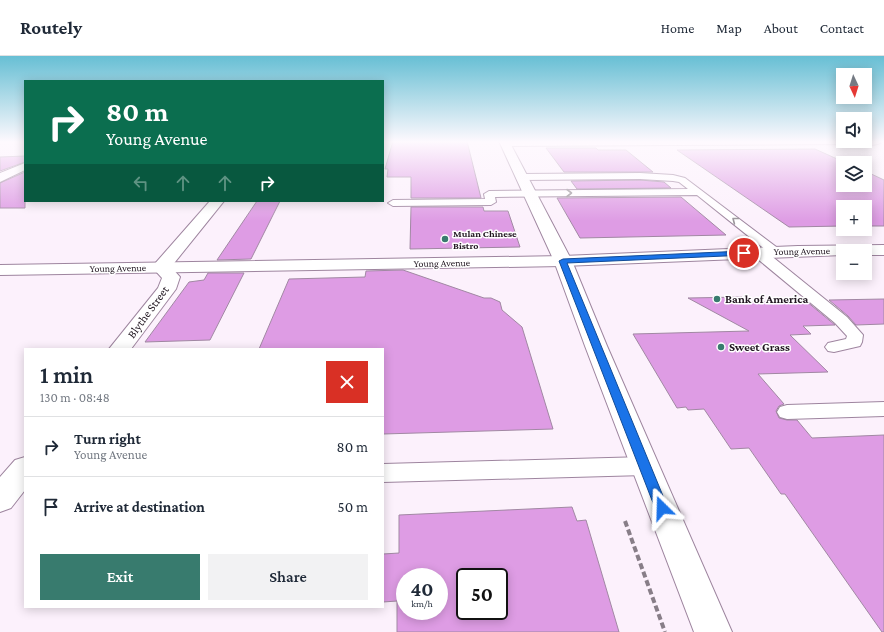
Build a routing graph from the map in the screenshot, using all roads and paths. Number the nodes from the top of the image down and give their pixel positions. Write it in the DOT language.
graph roads {
  1 [pos="21,168"];
  2 [pos="517,168"];
  3 [pos="522,177"];
  4 [pos="0,178"];
  5 [pos="700,192"];
  6 [pos="530,193"];
  7 [pos="216,202"];
  8 [pos="393,203"];
  9 [pos="884,250"];
  10 [pos="777,252"];
  11 [pos="759,253"];
  12 [pos="563,261"];
  13 [pos="161,267"];
  14 [pos="0,270"];
  15 [pos="834,347"];
  16 [pos="121,348"];
  17 [pos="884,409"];
  18 [pos="787,412"];
  19 [pos="645,466"];
  20 [pos="24,469"];
  21 [pos="384,473"];
  22 [pos="0,499"];
  23 [pos="625,521"];
  24 [pos="665,632"];
  25 [pos="713,632"];
  1 -- 4 [label="street"];
  2 -- 3 [label="street"];
  3 -- 5 [label="lane"];
  3 -- 6 [label="street"];
  6 -- 5 [label="lane, one-way"];
  10 -- 5 [label="lane, one-way"];
  6 -- 8 [label="lane"];
  6 -- 12 [label="street"];
  7 -- 13 [label="street, Blythe Street"];
  9 -- 10 [label="street, Young Avenue"];
  10 -- 11 [label="street, Young Avenue"];
  11 -- 12 [label="street, Young Avenue"];
  11 -- 15 [label="lane"];
  12 -- 13 [label="street, Young Avenue"];
  12 -- 19 [label="street"];
  13 -- 14 [label="street, Young Avenue"];
  13 -- 16 [label="street, Blythe Street"];
  17 -- 18 [label="lane"];
  19 -- 21 [label="lane"];
  19 -- 25 [label="street"];
  20 -- 22 [label="street"];
  23 -- 24 [label="path"];
}
